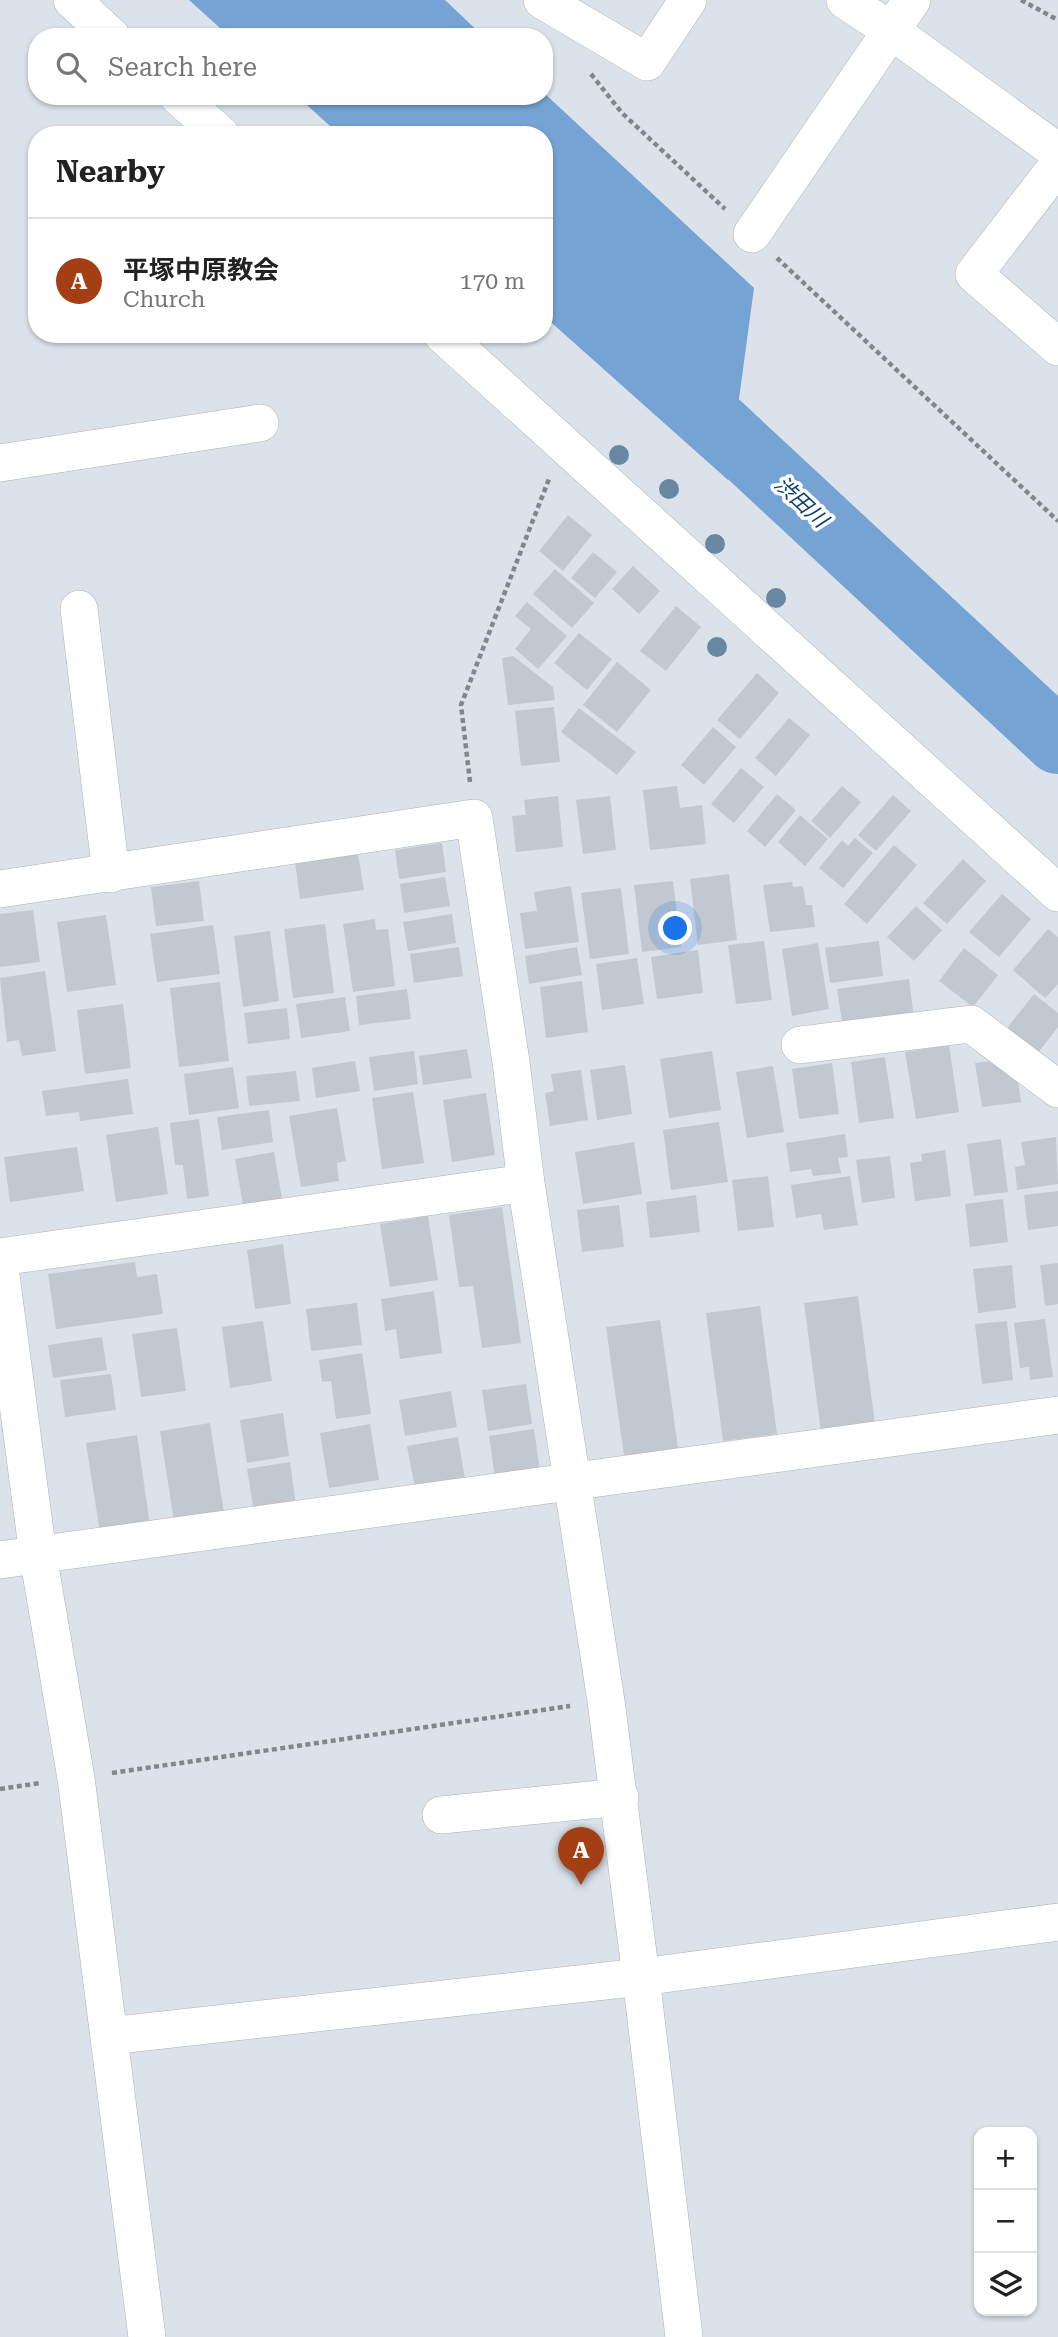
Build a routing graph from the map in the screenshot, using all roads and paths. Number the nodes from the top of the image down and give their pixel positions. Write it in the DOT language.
graph roads {
  1 [pos="72,0"];
  2 [pos="542,0"];
  3 [pos="688,0"];
  4 [pos="845,0"];
  5 [pos="912,0"];
  6 [pos="1021,0"];
  7 [pos="1058,20"];
  8 [pos="102,28"];
  9 [pos="890,30"];
  10 [pos="589,72"];
  11 [pos="188,105"];
  12 [pos="211,126"];
  13 [pos="1058,152"];
  14 [pos="1058,165"];
  15 [pos="752,234"];
  16 [pos="452,343"];
  17 [pos="1058,347"];
  18 [pos="260,423"];
  19 [pos="563,444"];
  20 [pos="0,463"];
  21 [pos="1058,521"];
  22 [pos="79,609"];
  23 [pos="474,818"];
  24 [pos="111,874"];
  25 [pos="0,889"];
  26 [pos="1058,893"];
  27 [pos="800,1045"];
  28 [pos="1058,1089"];
  29 [pos="526,1183"];
  30 [pos="0,1257"];
  31 [pos="0,1268"];
  32 [pos="1058,1415"];
  33 [pos="574,1483"];
  34 [pos="38,1555"];
  35 [pos="0,1560"];
  36 [pos="606,1701"];
  37 [pos="76,1778"];
  38 [pos="0,1788"];
  39 [pos="620,1797"];
  40 [pos="441,1815"];
  41 [pos="1058,1922"];
  42 [pos="641,1977"];
  43 [pos="109,2036"];
  44 [pos="146,2337"];
  45 [pos="684,2337"];
  1 -- 8 [label="street"];
  2 -- 3 [label="street"];
  4 -- 9 [label="street"];
  5 -- 9 [label="street"];
  6 -- 7 [label="path"];
  9 -- 13 [label="street"];
  9 -- 15 [label="street"];
  10 -- 15 [label="path"];
  11 -- 12 [label="street"];
  14 -- 17 [label="street"];
  15 -- 21 [label="path"];
  16 -- 19 [label="street"];
  18 -- 20 [label="street"];
  19 -- 23 [label="path"];
  19 -- 26 [label="street"];
  22 -- 24 [label="street"];
  23 -- 24 [label="street"];
  23 -- 29 [label="street"];
  24 -- 25 [label="street"];
  27 -- 28 [label="street"];
  29 -- 30 [label="street"];
  29 -- 33 [label="street"];
  31 -- 34 [label="street"];
  32 -- 33 [label="street"];
  33 -- 34 [label="street"];
  33 -- 36 [label="street"];
  34 -- 35 [label="street"];
  34 -- 37 [label="street"];
  36 -- 37 [label="path"];
  36 -- 39 [label="street"];
  37 -- 38 [label="path"];
  37 -- 43 [label="street"];
  39 -- 40 [label="street"];
  39 -- 42 [label="street"];
  41 -- 42 [label="street"];
  42 -- 43 [label="street"];
  42 -- 45 [label="street"];
  43 -- 44 [label="street"];
}
